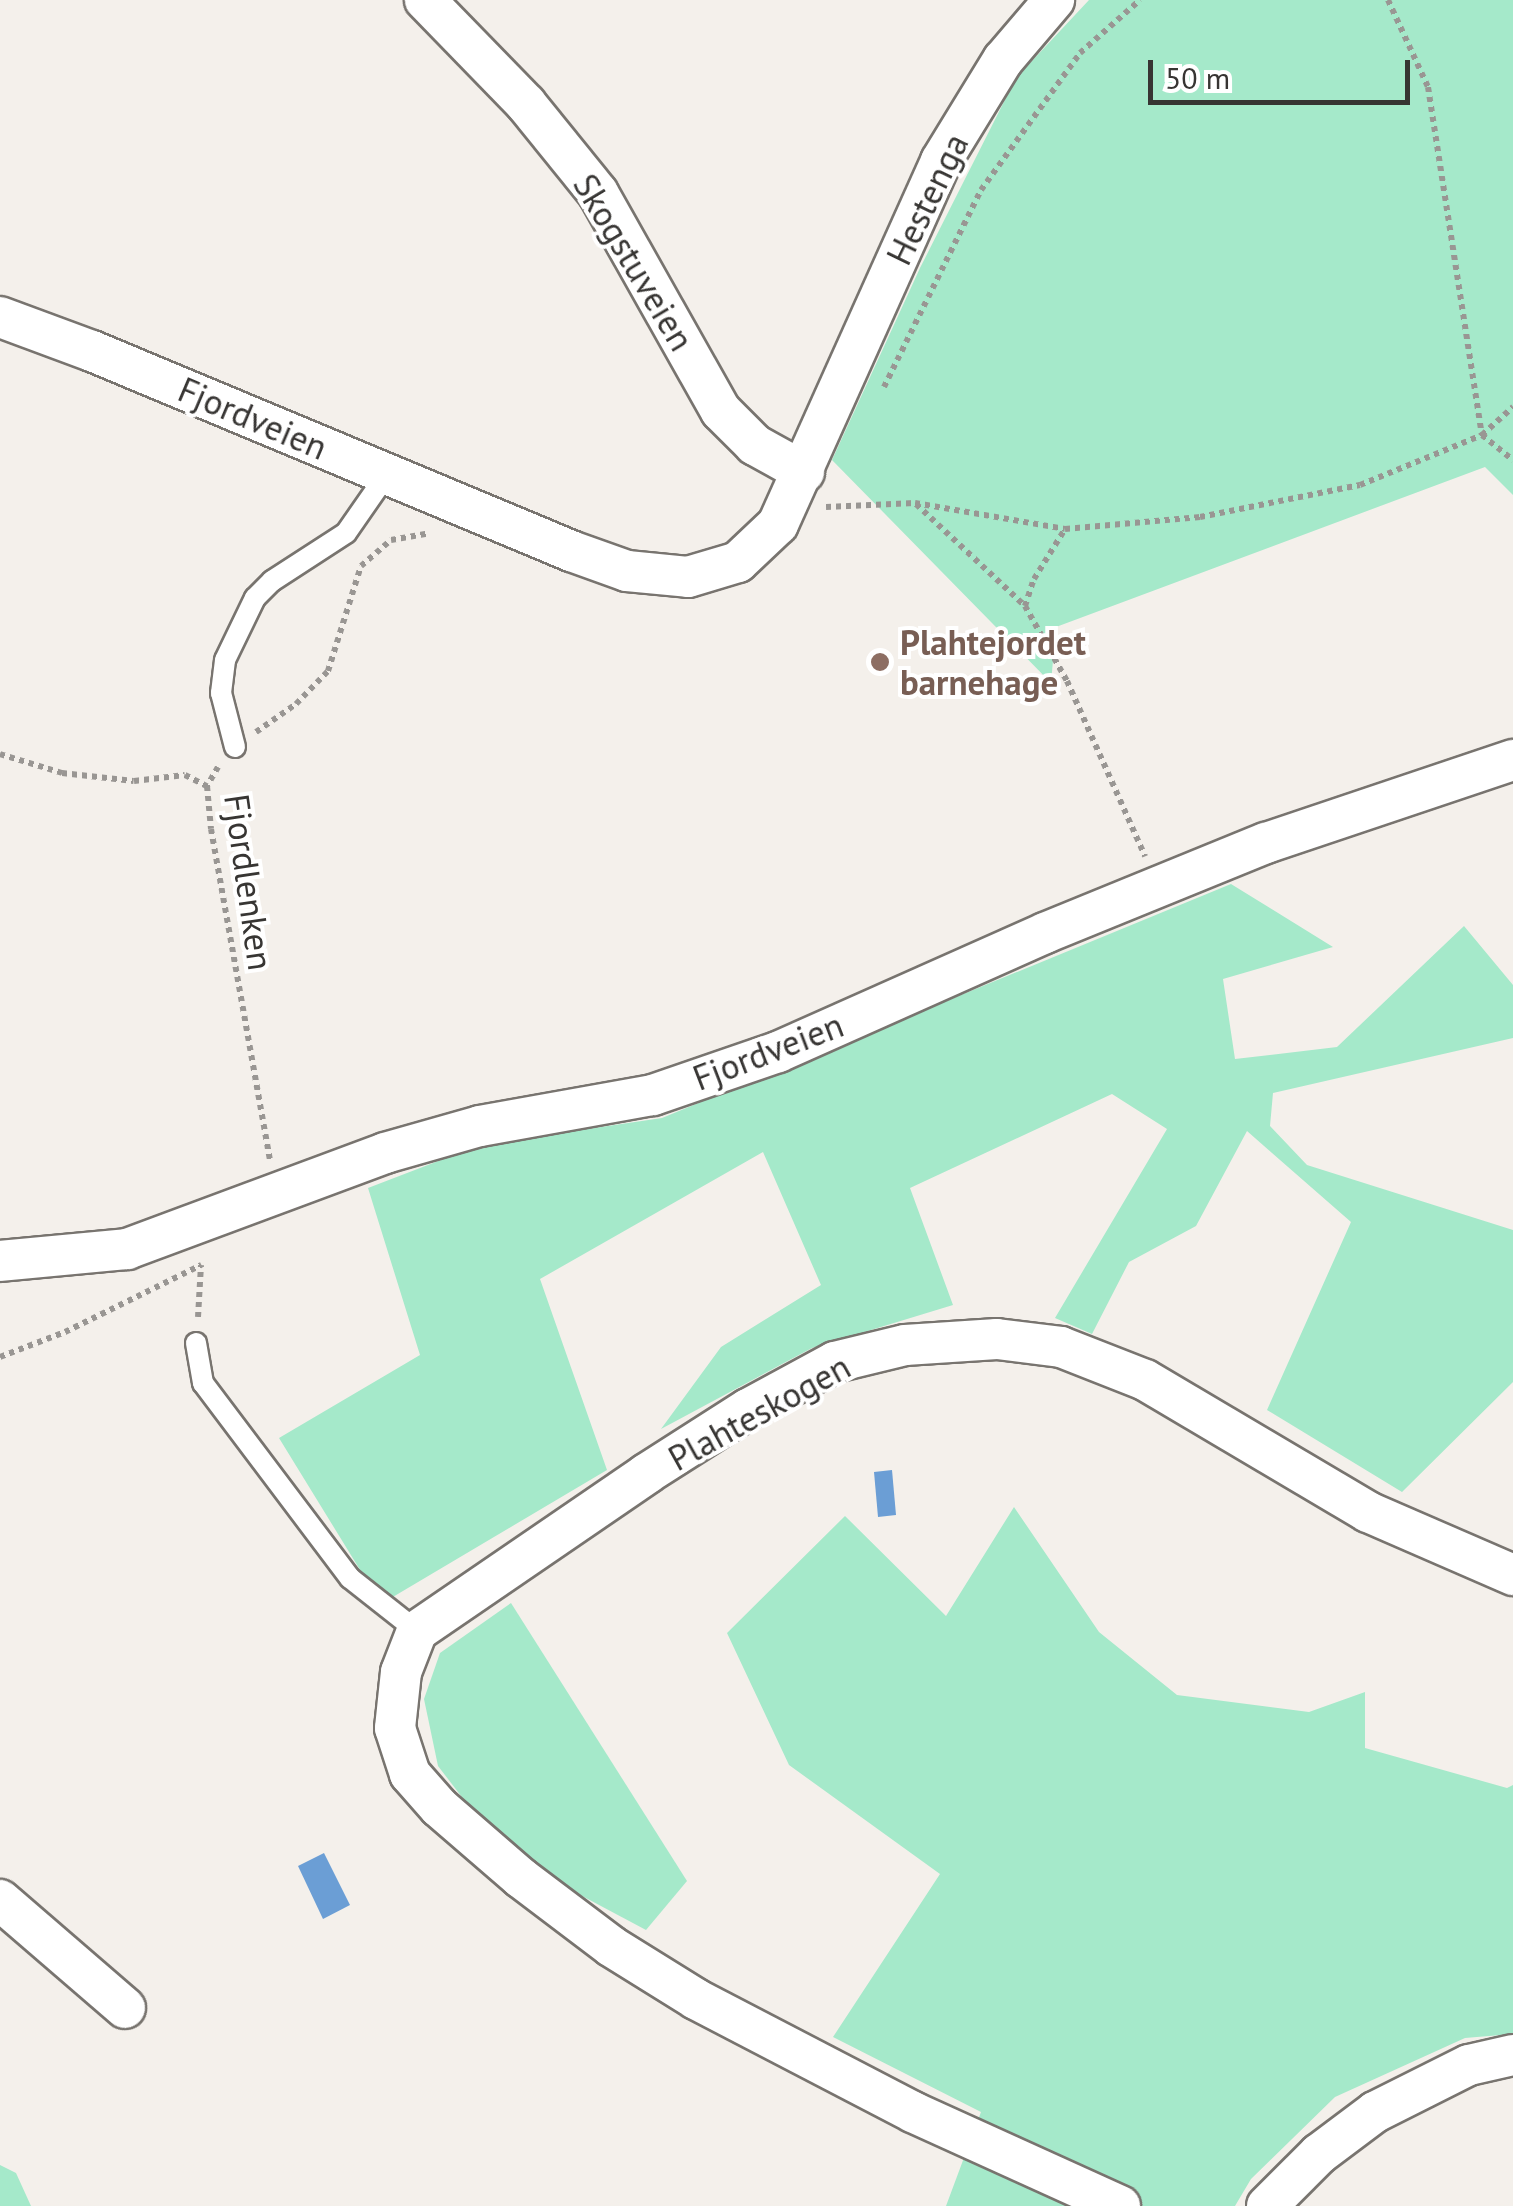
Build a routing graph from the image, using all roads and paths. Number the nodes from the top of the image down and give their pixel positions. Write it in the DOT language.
graph roads {
  1 [pos="425,0"];
  2 [pos="1054,0"];
  3 [pos="1388,0"];
  4 [pos="0,317"];
  5 [pos="1513,407"];
  6 [pos="829,416"];
  7 [pos="1482,435"];
  8 [pos="1513,460"];
  9 [pos="804,472"];
  10 [pos="387,474"];
  11 [pos="915,503"];
  12 [pos="826,507"];
  13 [pos="1065,529"];
  14 [pos="1025,606"];
  15 [pos="340,625"];
  16 [pos="236,747"];
  17 [pos="0,754"];
  18 [pos="1513,760"];
  19 [pos="206,786"];
  20 [pos="1159,887"];
  21 [pos="276,1196"];
  22 [pos="197,1246"];
  23 [pos="0,1262"];
  24 [pos="196,1343"];
  25 [pos="0,1357"];
  26 [pos="1513,1575"];
  27 [pos="417,1630"];
  28 [pos="0,1900"];
  29 [pos="124,2008"];
  30 [pos="1513,2055"];
  31 [pos="1120,2206"];
  32 [pos="1267,2206"];
  1 -- 9 [label="street, Skogstuveien"];
  2 -- 6 [label="street, Hestenga"];
  3 -- 7 [label="path"];
  4 -- 10 [label="street, Fjordveien"];
  5 -- 7 [label="path"];
  6 -- 9 [label="street, Fjordveien"];
  7 -- 8 [label="path"];
  7 -- 13 [label="path"];
  9 -- 10 [label="street, Fjordveien"];
  10 -- 16 [label="lane"];
  11 -- 12 [label="path"];
  11 -- 13 [label="path"];
  11 -- 14 [label="path"];
  13 -- 14 [label="path"];
  14 -- 20 [label="path"];
  15 -- 16 [label="path, Fjordlenken"];
  16 -- 19 [label="path, Fjordlenken"];
  17 -- 19 [label="path"];
  18 -- 20 [label="street, Fjordveien"];
  19 -- 21 [label="path, Fjordlenken"];
  20 -- 21 [label="street, Fjordveien"];
  21 -- 22 [label="street, Fjordveien"];
  22 -- 23 [label="street, Fjordveien"];
  22 -- 24 [label="path"];
  22 -- 25 [label="path"];
  24 -- 27 [label="lane"];
  26 -- 27 [label="street, Plahteskogen"];
  27 -- 31 [label="street"];
  28 -- 29 [label="street"];
  30 -- 32 [label="street"];
}
